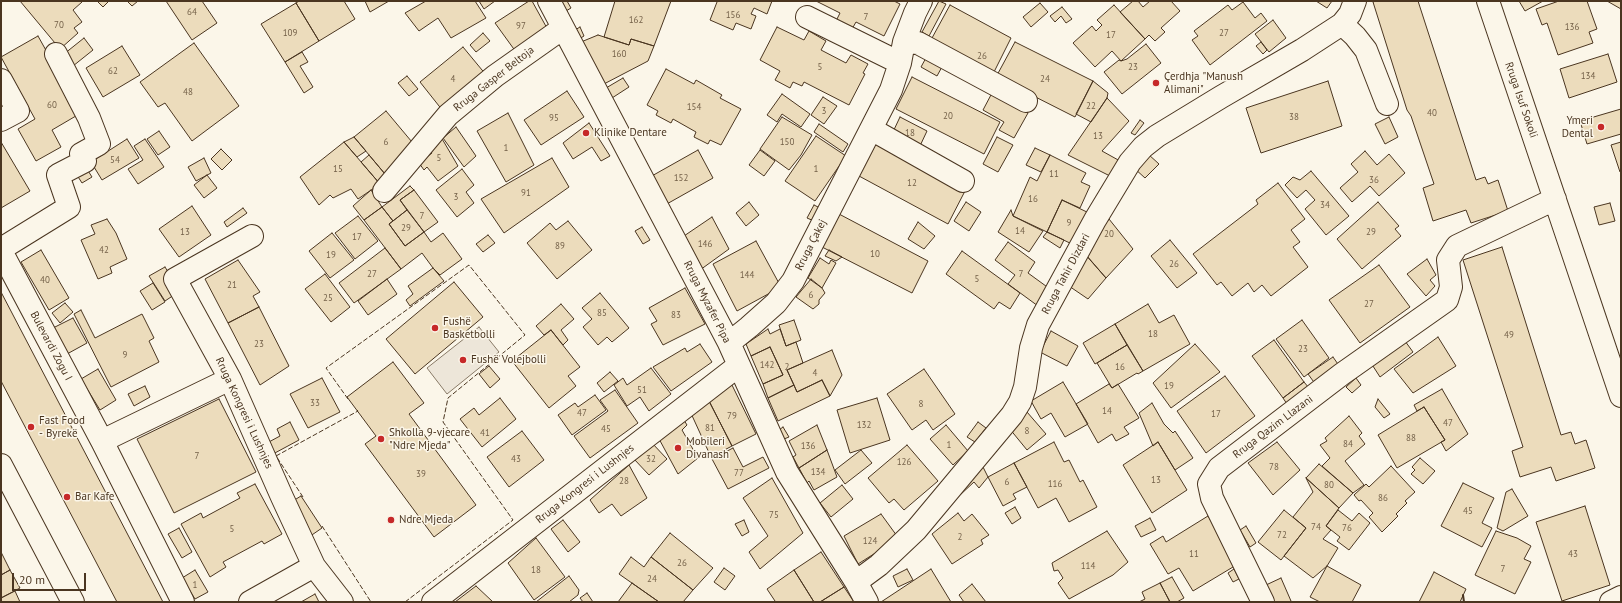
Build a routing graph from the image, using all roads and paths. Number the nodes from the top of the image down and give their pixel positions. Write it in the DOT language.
graph roads {
  1 [pos="549,1"];
  2 [pos="922,1"];
  3 [pos="1355,1"];
  4 [pos="1488,1"];
  5 [pos="807,17"];
  6 [pos="1342,24"];
  7 [pos="563,28"];
  8 [pos="904,42"];
  9 [pos="56,54"];
  10 [pos="900,63"];
  11 [pos="1,80"];
  12 [pos="1026,101"];
  13 [pos="1387,104"];
  14 [pos="1,120"];
  15 [pos="871,129"];
  16 [pos="963,181"];
  17 [pos="384,191"];
  18 [pos="1555,199"];
  19 [pos="252,236"];
  20 [pos="1,250"];
  21 [pos="729,343"];
  22 [pos="738,366"];
  23 [pos="230,379"];
  24 [pos="1621,396"];
  25 [pos="102,441"];
  26 [pos="4,477"];
  27 [pos="314,566"];
  28 [pos="856,582"];
  29 [pos="1621,597"];
  30 [pos="74,602"];
  31 [pos="183,602"];
  32 [pos="250,602"];
  33 [pos="342,602"];
  34 [pos="433,602"];
  35 [pos="867,602"];
  36 [pos="1263,602"];
  37 [pos="1611,602"];
  1 -- 7 [label="street, Rruga Myzafer Pipa"];
  2 -- 8 [label="street, Rruga Çakej"];
  3 -- 6 [label="street, Rruga Tahir Dizdari"];
  4 -- 18 [label="street, Rruga Isuf Sokoli"];
  5 -- 10 [label="street"];
  6 -- 13 [label="street"];
  6 -- 28 [label="street, Rruga Tahir Dizdari"];
  7 -- 17 [label="street, Rruga Gasper Beltoja"];
  7 -- 21 [label="street, Rruga Myzafer Pipa"];
  8 -- 10 [label="street, Rruga Çakej"];
  8 -- 12 [label="street"];
  9 -- 20 [label="street, Bulevardi Zogu I"];
  10 -- 15 [label="street, Rruga Çakej"];
  11 -- 14 [label="street"];
  15 -- 16 [label="street"];
  15 -- 21 [label="street, Rruga Çakej"];
  18 -- 24 [label="street, Rruga Isuf Sokoli"];
  18 -- 36 [label="street, Rruga Qazim Llazani"];
  19 -- 23 [label="street, Rruga Kongresi i Lushnjes"];
  20 -- 25 [label="street, Bulevardi Zogu I"];
  21 -- 22 [label="street, Rruga Myzafer Pipa"];
  22 -- 28 [label="street, Rruga Myzafer Pipa"];
  22 -- 34 [label="street, Rruga Kongresi i Lushnjes"];
  23 -- 25 [label="street"];
  23 -- 27 [label="street, Rruga Kongresi i Lushnjes"];
  25 -- 31 [label="street, Bulevardi Zogu I"];
  26 -- 30 [label="street"];
  27 -- 32 [label="street"];
  27 -- 33 [label="street, Rruga Kongresi i Lushnjes"];
  28 -- 35 [label="street, Rruga Myzafer Pipa"];
  29 -- 37 [label="street"];
}
